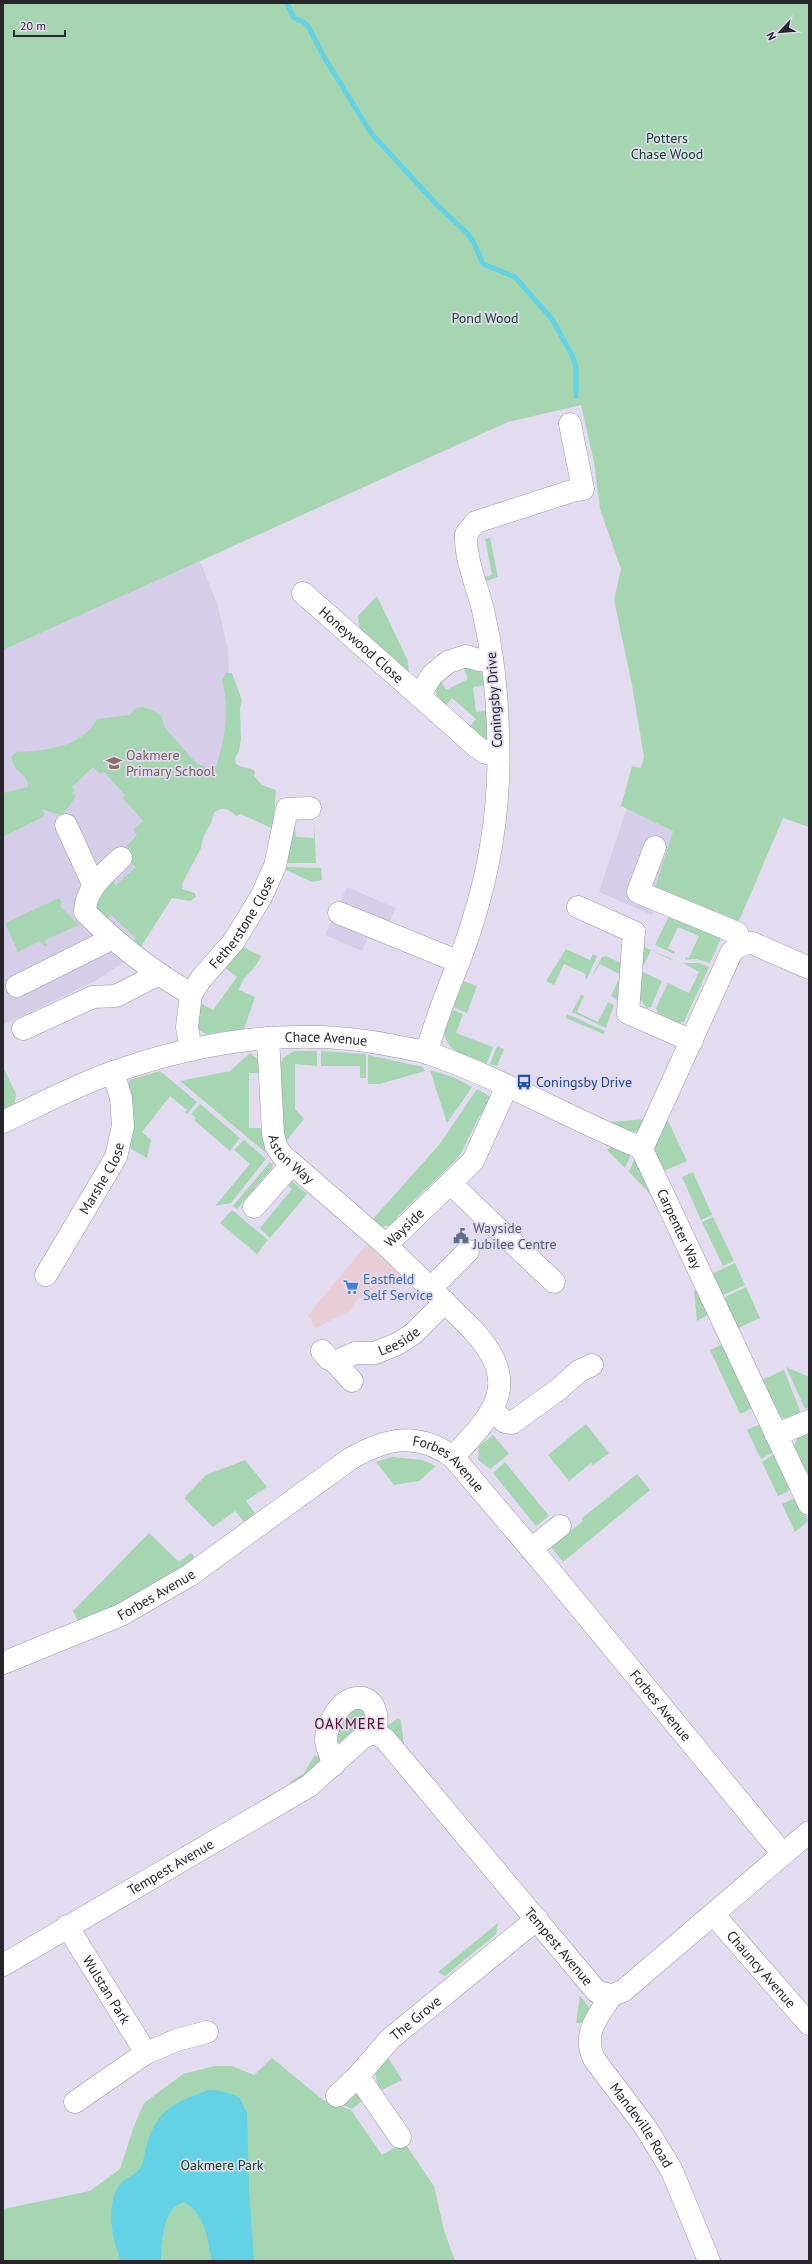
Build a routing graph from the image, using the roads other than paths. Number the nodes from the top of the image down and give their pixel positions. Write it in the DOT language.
graph roads {
  1 [pos="570,424"];
  2 [pos="303,593"];
  3 [pos="492,659"];
  4 [pos="419,696"];
  5 [pos="498,755"];
  6 [pos="310,808"];
  7 [pos="66,825"];
  8 [pos="655,847"];
  9 [pos="121,858"];
  10 [pos="94,886"];
  11 [pos="578,907"];
  12 [pos="339,913"];
  13 [pos="111,939"];
  14 [pos="737,948"];
  15 [pos="459,962"];
  16 [pos="809,968"];
  17 [pos="157,975"];
  18 [pos="18,986"];
  19 [pos="191,994"];
  20 [pos="23,1029"];
  21 [pos="268,1038"];
  22 [pos="692,1042"];
  23 [pos="191,1050"];
  24 [pos="427,1053"];
  25 [pos="113,1072"];
  26 [pos="507,1086"];
  27 [pos="3,1122"];
  28 [pos="642,1150"];
  29 [pos="292,1164"];
  30 [pos="450,1182"];
  31 [pos="254,1207"];
  32 [pos="386,1245"];
  33 [pos="468,1251"];
  34 [pos="46,1275"];
  35 [pos="554,1282"];
  36 [pos="438,1295"];
  37 [pos="592,1365"];
  38 [pos="352,1381"];
  39 [pos="493,1411"];
  40 [pos="809,1421"];
  41 [pos="776,1434"];
  42 [pos="453,1457"];
  43 [pos="809,1504"];
  44 [pos="560,1526"];
  45 [pos="531,1549"];
  46 [pos="3,1663"];
  47 [pos="374,1732"];
  48 [pos="334,1765"];
  49 [pos="809,1832"];
  50 [pos="782,1853"];
  51 [pos="714,1915"];
  52 [pos="537,1919"];
  53 [pos="67,1926"];
  54 [pos="3,1965"];
  55 [pos="612,1995"];
  56 [pos="809,2024"];
  57 [pos="207,2032"];
  58 [pos="146,2053"];
  59 [pos="358,2076"];
  60 [pos="337,2096"];
  61 [pos="75,2102"];
  62 [pos="400,2137"];
  63 [pos="709,2261"];
  1 -- 3 [label="street, Coningsby Drive"];
  2 -- 4 [label="street, Honeywood Close"];
  3 -- 4 [label="street"];
  3 -- 5 [label="street, Coningsby Drive"];
  4 -- 5 [label="street, Honeywood Close"];
  5 -- 15 [label="street, Coningsby Drive"];
  6 -- 19 [label="street, Fetherstone Close"];
  7 -- 10 [label="street"];
  8 -- 14 [label="street"];
  9 -- 10 [label="street"];
  10 -- 13 [label="street"];
  11 -- 22 [label="street"];
  12 -- 15 [label="street"];
  13 -- 17 [label="street"];
  13 -- 18 [label="street"];
  14 -- 16 [label="street"];
  14 -- 22 [label="street"];
  15 -- 24 [label="street, Coningsby Drive"];
  17 -- 19 [label="street"];
  17 -- 20 [label="street"];
  19 -- 23 [label="street, Fetherstone Close"];
  21 -- 23 [label="street, Chace Avenue"];
  21 -- 24 [label="street, Chace Avenue"];
  21 -- 29 [label="street, Aston Way"];
  22 -- 28 [label="street"];
  23 -- 25 [label="street, Chace Avenue"];
  24 -- 26 [label="street, Chace Avenue"];
  25 -- 27 [label="street, Chace Avenue"];
  25 -- 34 [label="street, Marshe Close"];
  26 -- 28 [label="street, Chace Avenue"];
  26 -- 30 [label="street, Wayside"];
  28 -- 41 [label="street, Carpenter Way"];
  29 -- 31 [label="street"];
  29 -- 32 [label="street, Aston Way"];
  30 -- 32 [label="street, Wayside"];
  30 -- 35 [label="street"];
  32 -- 36 [label="street, Wayside"];
  33 -- 36 [label="street, Leeside"];
  36 -- 38 [label="street, Leeside"];
  36 -- 39 [label="street, Wayside"];
  37 -- 39 [label="street"];
  39 -- 42 [label="street, Wayside"];
  40 -- 41 [label="street"];
  41 -- 43 [label="street, Carpenter Way"];
  42 -- 45 [label="street, Forbes Avenue"];
  42 -- 46 [label="street, Forbes Avenue"];
  44 -- 45 [label="street"];
  45 -- 50 [label="street, Forbes Avenue"];
  47 -- 48 [label="street, Tempest Avenue"];
  47 -- 48 [label="street"];
  47 -- 52 [label="street, Tempest Avenue"];
  48 -- 53 [label="street, Tempest Avenue"];
  49 -- 50 [label="street"];
  50 -- 51 [label="street"];
  51 -- 55 [label="street"];
  51 -- 56 [label="street, Chauncy Avenue"];
  52 -- 55 [label="street, Tempest Avenue"];
  52 -- 59 [label="street, The Grove"];
  53 -- 54 [label="street, Tempest Avenue"];
  53 -- 58 [label="street, Wulstan Park"];
  55 -- 63 [label="street, Mandeville Road"];
  57 -- 58 [label="street"];
  58 -- 61 [label="street"];
  59 -- 60 [label="street, The Grove"];
  59 -- 62 [label="street"];
}
